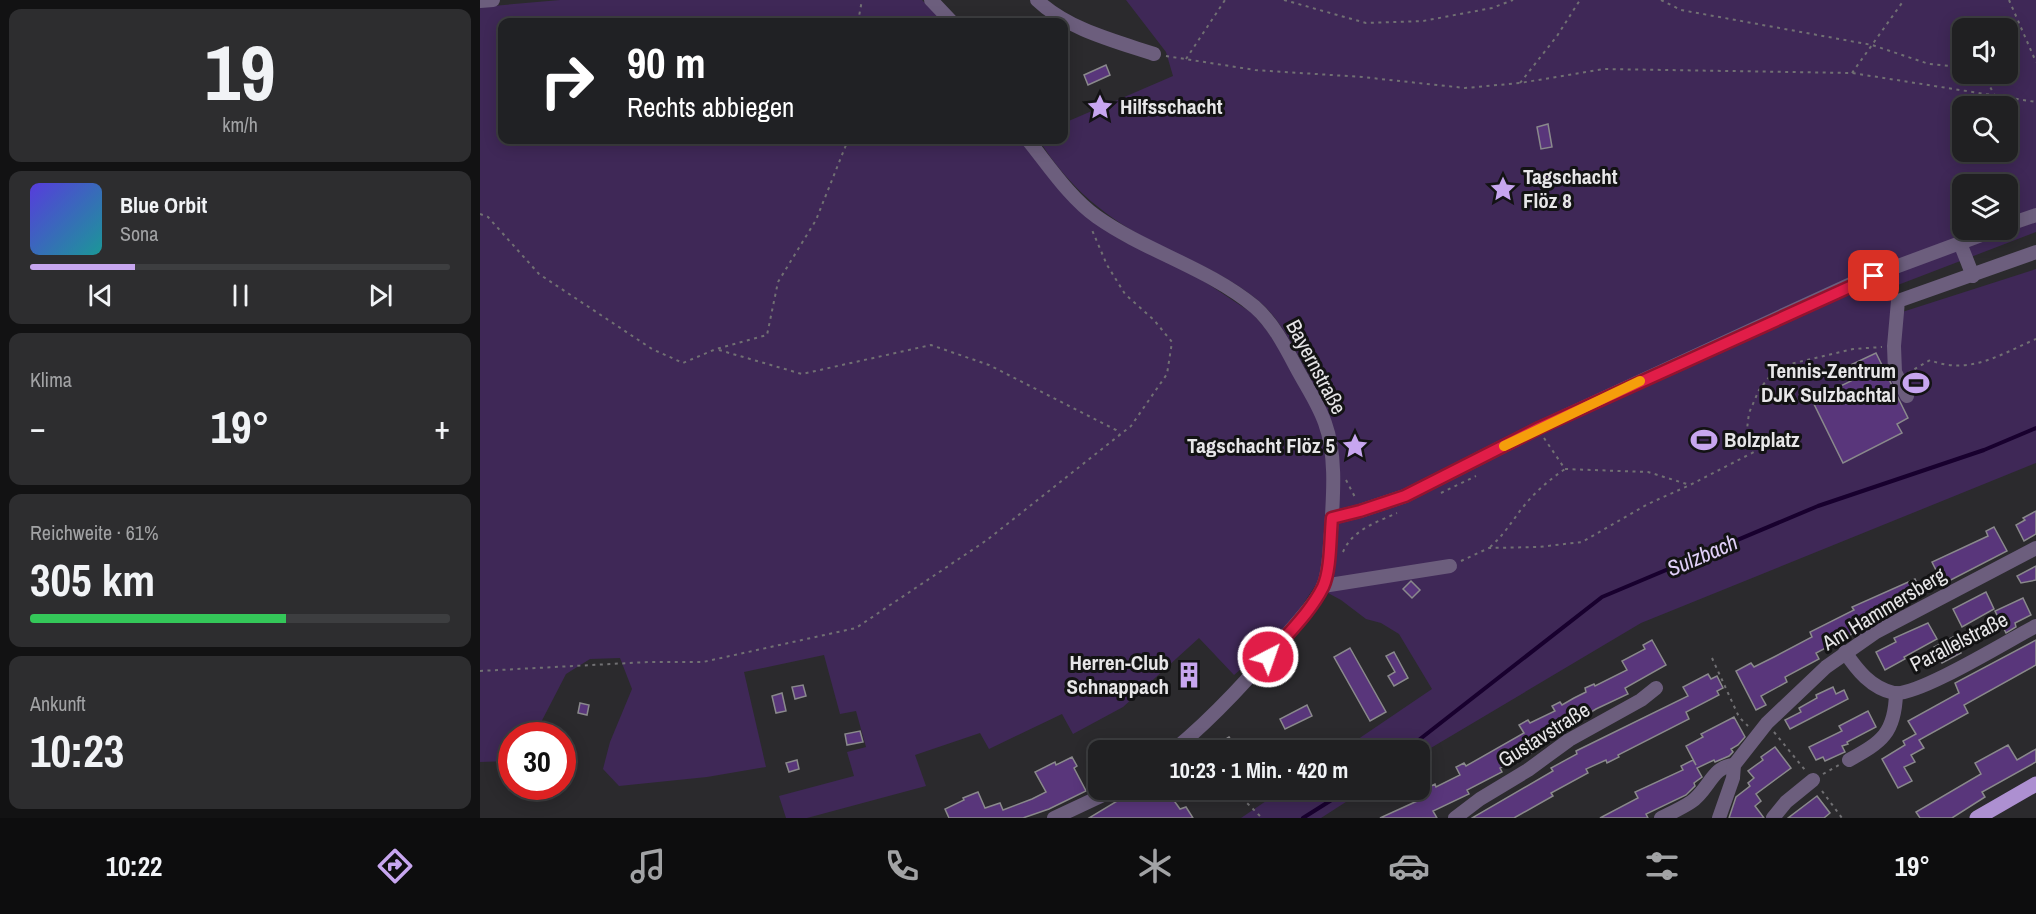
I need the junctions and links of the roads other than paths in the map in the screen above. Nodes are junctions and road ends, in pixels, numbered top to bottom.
1 (493, 0) edge
2 (931, 0) edge
3 (1037, 0) edge
4 (480, 1) edge
5 (948, 18) edge
6 (1063, 18) edge
7 (1068, 20) edge
8 (1154, 54) road end
9 (1031, 144) edge
10 (2036, 215) edge
11 (2018, 221) edge
12 (1969, 240) edge
13 (1953, 246) junction
14 (2036, 252) edge
15 (1973, 276) junction
16 (1907, 396) dead end
17 (1332, 518) junction
18 (2036, 548) edge
19 (1450, 566) road end
20 (1323, 586) junction
21 (2036, 626) edge
22 (1845, 652) junction
23 (1656, 688) dead end
24 (1896, 693) junction
25 (1186, 740) edge
26 (1849, 760) road end
27 (1734, 765) junction
28 (1813, 780) road end
29 (2036, 784) edge
30 (1092, 800) edge
31 (1054, 818) edge
32 (1455, 818) edge
33 (1661, 818) edge
34 (1719, 818) edge
35 (1773, 818) edge
36 (1977, 818) edge

1 - 4 street
2 - 5 street
3 - 6 street
7 - 8 street
9 - 17 street, Bayernstraße
10 - 11 street
12 - 13 street
13 - 15 street
13 - 17 street
14 - 15 street
15 - 16 street
17 - 20 street, Bayernstraße
18 - 22 street, Am Hammersberg
19 - 20 street
20 - 25 street, Bayernstraße
21 - 24 street, Parallelstraße
22 - 24 street, Parallelstraße
22 - 27 street, Am Hammersberg
23 - 32 street, Gustavstraße
24 - 26 street
27 - 33 street
27 - 34 street, Am Hammersberg
28 - 35 street
29 - 36 main road
30 - 31 street

